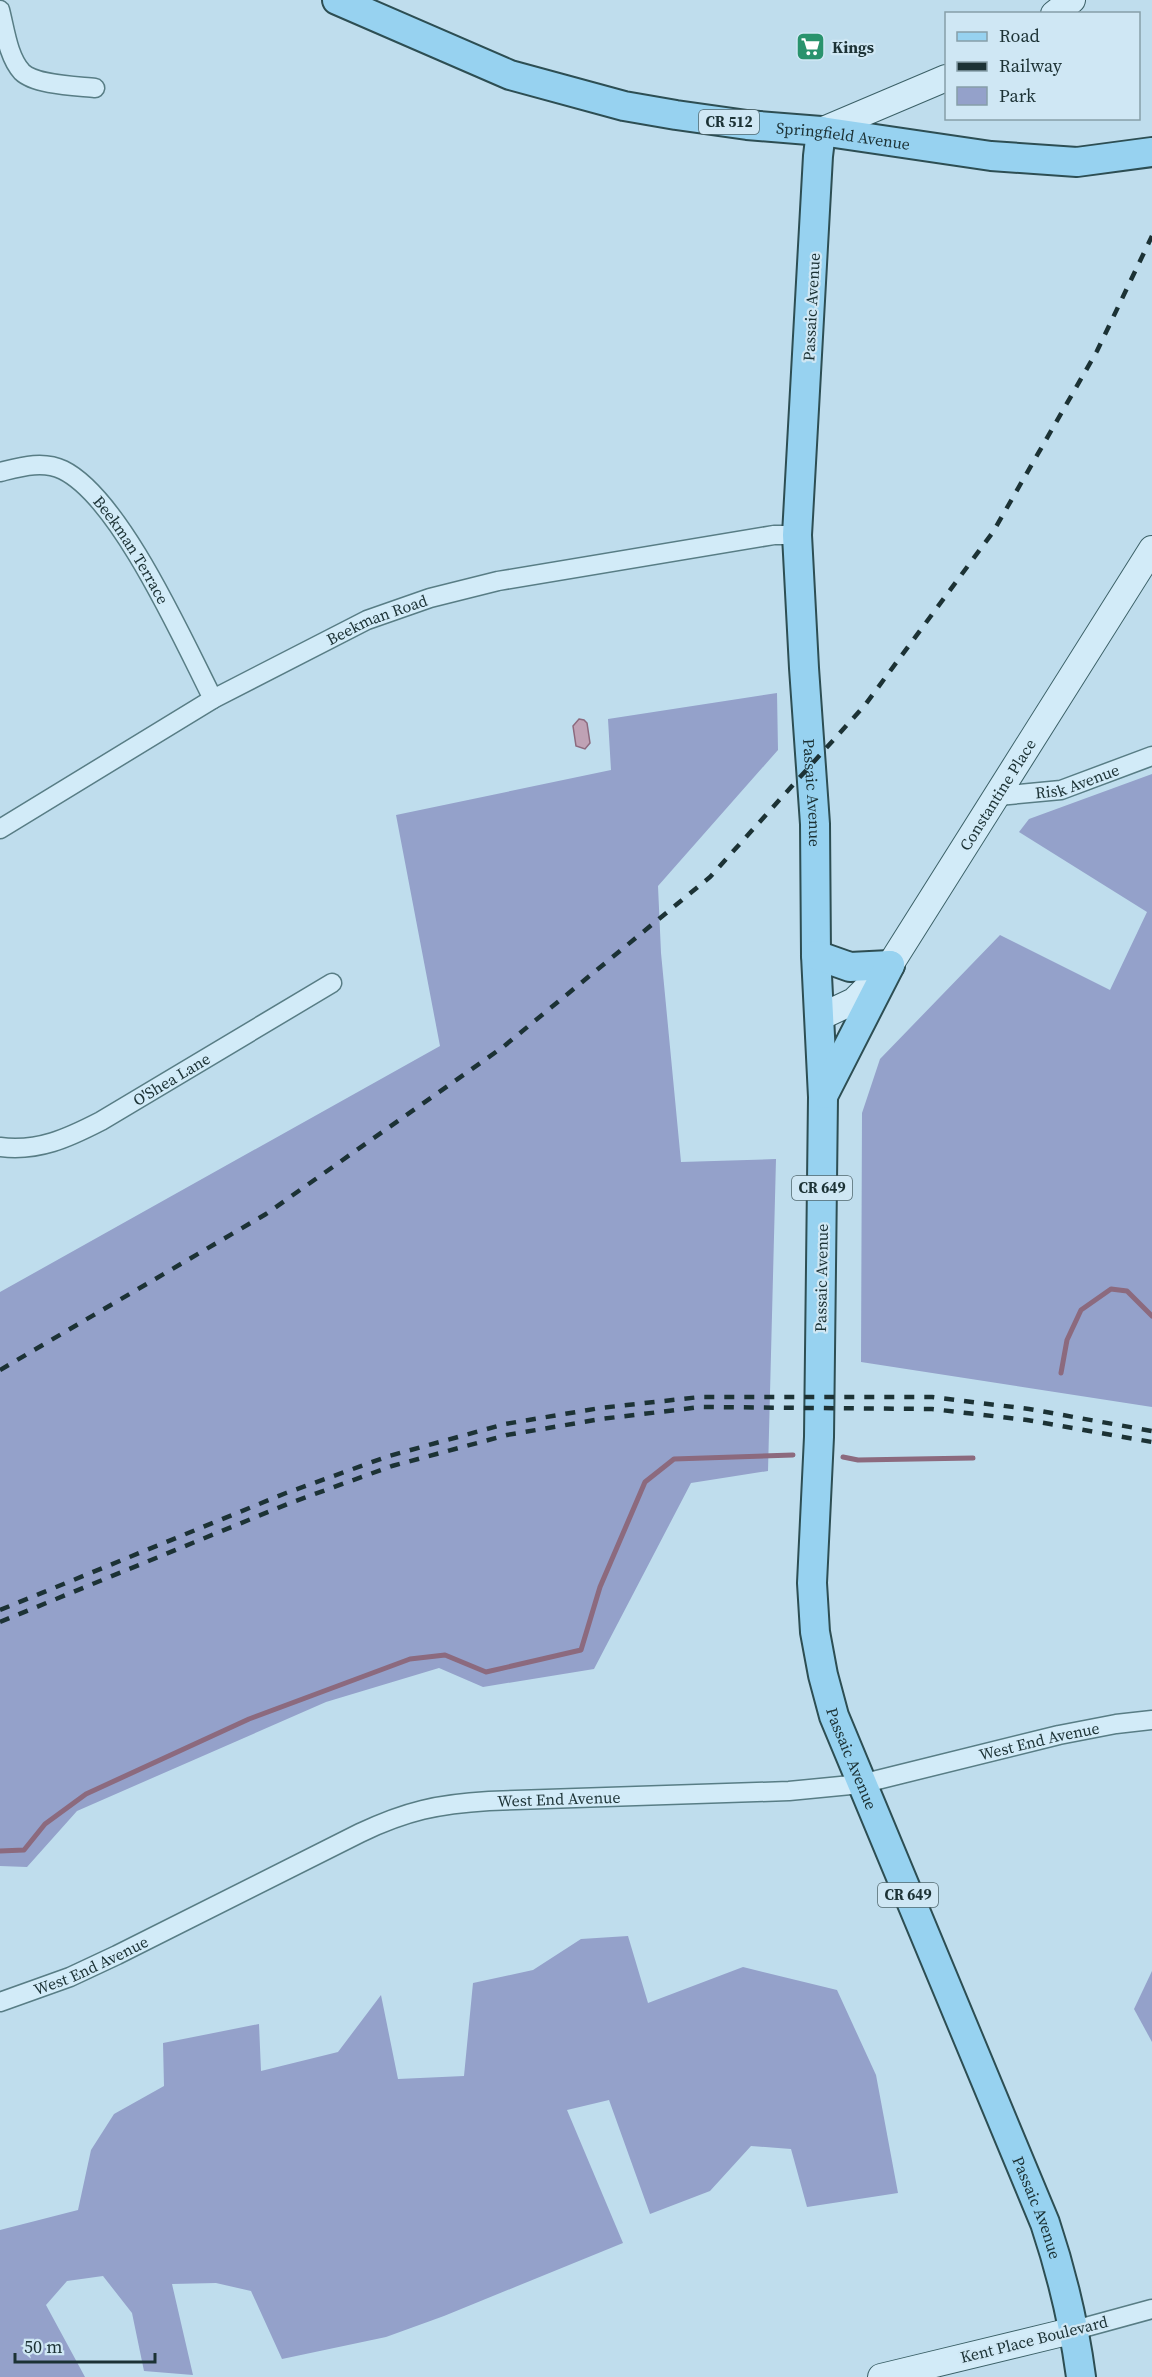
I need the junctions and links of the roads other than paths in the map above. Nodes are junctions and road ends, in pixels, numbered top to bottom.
1 (337, 0) edge
2 (1072, 0) edge
3 (0, 10) edge
4 (1057, 12) edge
5 (945, 78) edge
6 (95, 88) dead end
7 (821, 131) junction
8 (1145, 154) edge
9 (0, 472) edge
10 (798, 536) junction
11 (1152, 549) edge
12 (213, 699) junction
13 (1152, 756) edge
14 (998, 796) junction
15 (0, 829) edge
16 (816, 955) junction
17 (891, 965) junction
18 (333, 982) dead end
19 (820, 1017) junction
20 (823, 1097) junction
21 (0, 1147) edge
22 (1152, 1720) edge
23 (861, 1784) junction
24 (0, 2002) edge
25 (1152, 2309) edge
26 (1075, 2330) junction
27 (881, 2377) edge
28 (1081, 2377) edge

1 - 7 main road, Springfield Avenue / CR 512
2 - 4 street
3 - 6 street
5 - 7 street
7 - 8 main road, Springfield Avenue / CR 512
7 - 10 main road, Passaic Avenue
9 - 12 street, Beekman Terrace
10 - 12 street, Beekman Road
10 - 16 main road, Passaic Avenue
11 - 14 street, Constantine Place
12 - 15 street, Beekman Road
13 - 14 street, Risk Avenue
14 - 17 street, Constantine Place
16 - 17 main road
16 - 19 main road, Passaic Avenue
17 - 19 street, Constantine Place
17 - 20 main road
18 - 21 street, O'Shea Lane
19 - 20 main road, Passaic Avenue / CR 649
20 - 23 main road, Passaic Avenue / CR 649
22 - 23 street, West End Avenue
23 - 24 street, West End Avenue
23 - 26 main road, Passaic Avenue / CR 649
25 - 26 street, Kent Place Boulevard
26 - 27 street, Kent Place Boulevard
26 - 28 main road, Passaic Avenue / CR 649

